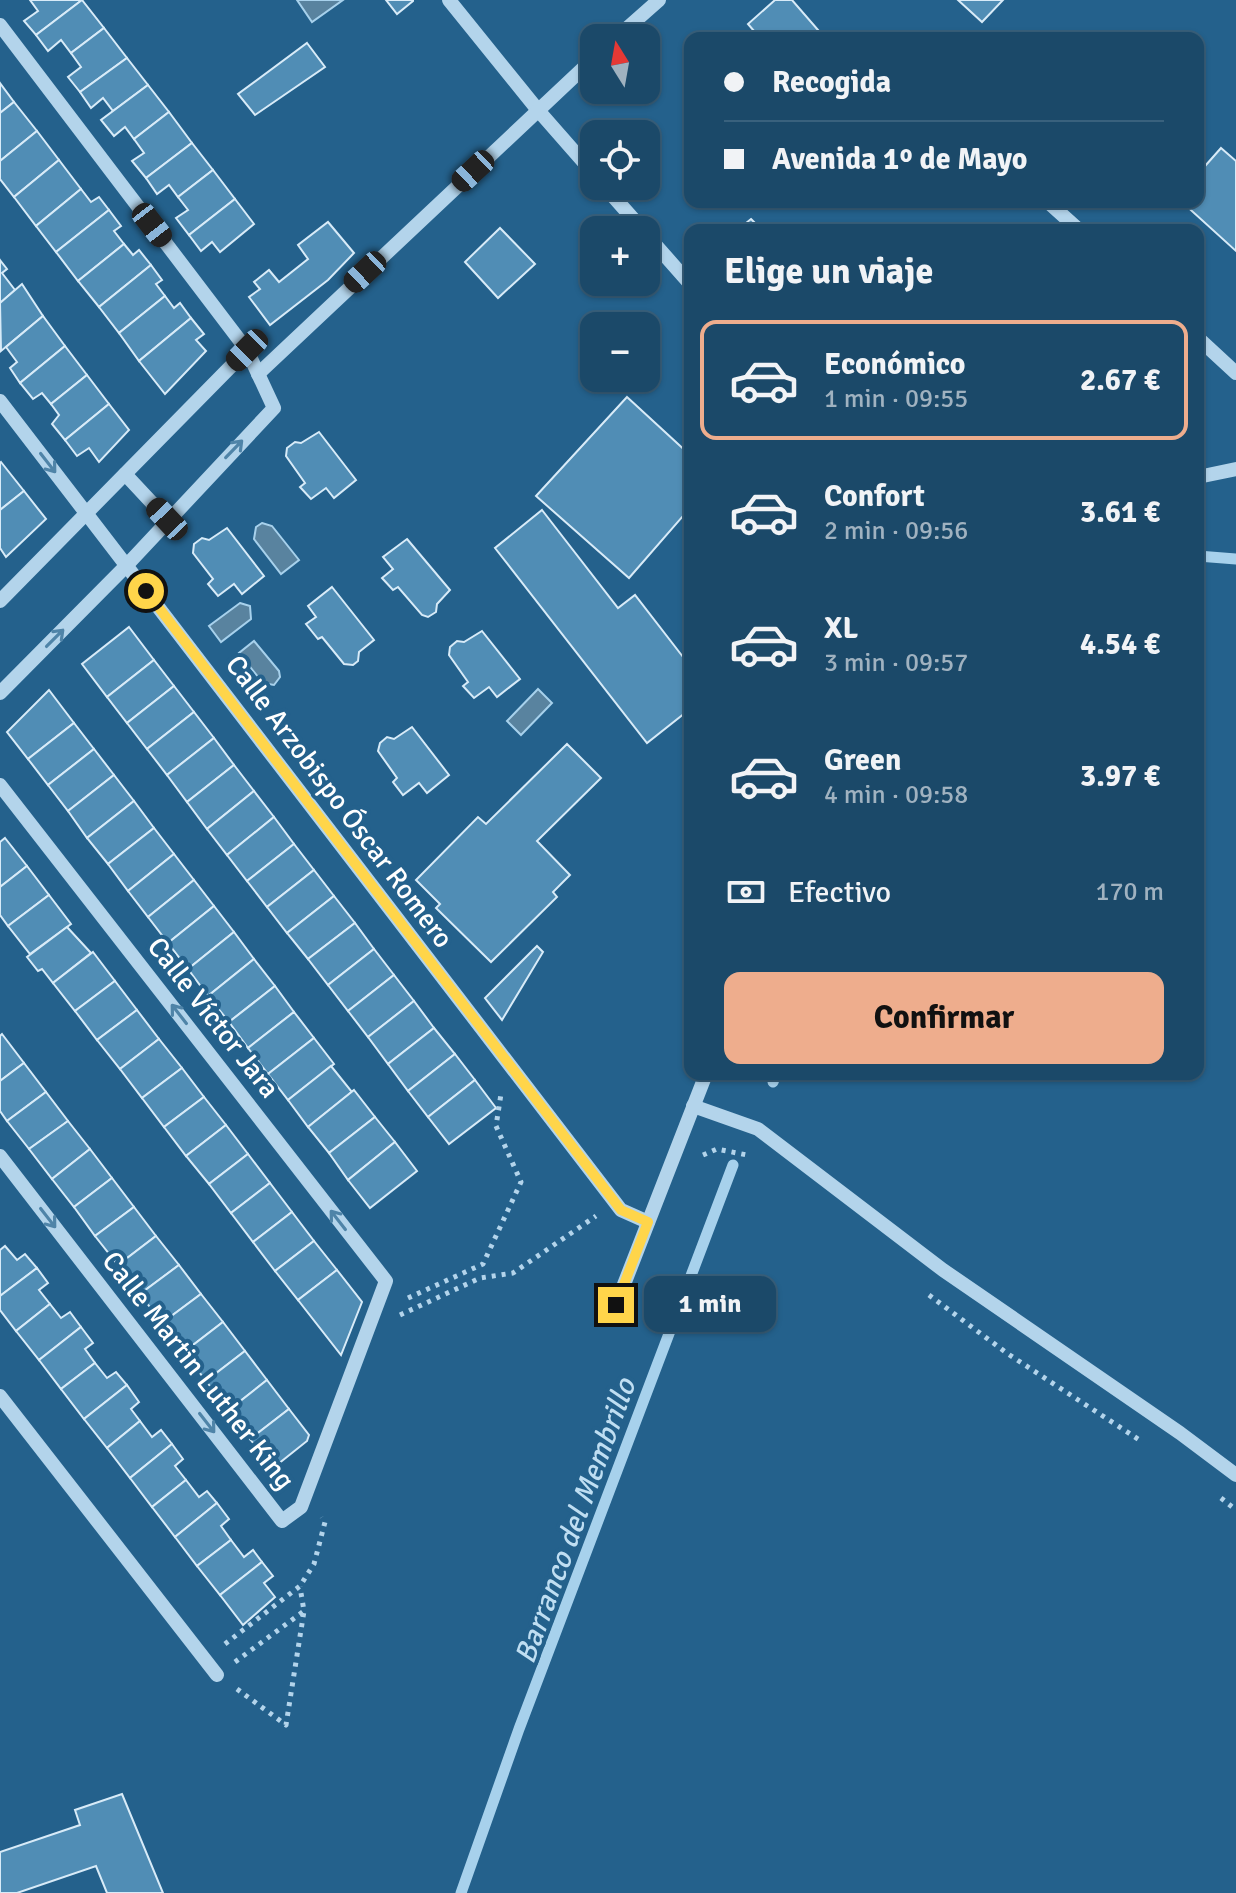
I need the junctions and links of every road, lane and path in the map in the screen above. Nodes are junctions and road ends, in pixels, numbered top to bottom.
1 (449, 0) edge
2 (659, 0) edge
3 (632, 24) edge
4 (0, 25) edge
5 (580, 71) edge
6 (537, 109) junction
7 (580, 158) edge
8 (616, 200) edge
9 (1055, 208) edge
10 (630, 216) edge
11 (1072, 224) edge
12 (660, 250) edge
13 (684, 277) edge
14 (1204, 344) edge
15 (247, 350) junction
16 (1236, 373) edge
17 (258, 374) junction
18 (0, 401) edge
19 (1236, 469) edge
20 (125, 474) junction
21 (1204, 476) edge
22 (87, 514) junction
23 (167, 519) junction
24 (126, 566) junction
25 (0, 601) edge
26 (0, 693) edge
27 (0, 785) edge
28 (511, 1067) junction
29 (704, 1080) edge
30 (693, 1106) junction
31 (0, 1156) edge
32 (754, 1156) dead end
33 (697, 1157) dead end
34 (601, 1213) dead end
35 (648, 1222) junction
36 (386, 1281) joint
37 (927, 1294) dead end
38 (380, 1299) junction
39 (616, 1305) dead end
40 (388, 1320) dead end
41 (0, 1396) edge
42 (1146, 1445) dead end
43 (1236, 1475) edge
44 (1214, 1493) dead end
45 (315, 1506) dead end
46 (1236, 1510) edge
47 (300, 1586) junction
48 (304, 1611) junction
49 (216, 1652) dead end
50 (217, 1675) junction

1 - 6 street
2 - 3 street
4 - 15 street
5 - 6 street
6 - 7 street
6 - 17 street
8 - 10 street
9 - 11 street
12 - 13 street
14 - 16 street
15 - 17 street
15 - 20 street
23 -> 17 street
18 -> 22 street, Calle Arzobispo Óscar Romero
19 - 21 street
20 - 22 street
20 - 23 street
22 - 24 street, Calle Arzobispo Óscar Romero
22 - 25 street
23 - 24 street
26 -> 24 street
24 - 28 street, Calle Arzobispo Óscar Romero
36 -> 27 street, Calle Víctor Jara
28 - 35 street, Calle Arzobispo Óscar Romero
28 - 38 path
29 - 30 street
30 - 35 street
30 - 43 street
31 -> 38 street, Calle Martin Luther King
32 - 33 path
34 - 40 path
35 - 39 street
36 - 38 street, Calle Martin Luther King
37 - 42 path
41 - 50 street
44 - 46 path
45 - 47 path
47 - 48 path
47 - 49 path
48 - 50 path
48 - 50 path

